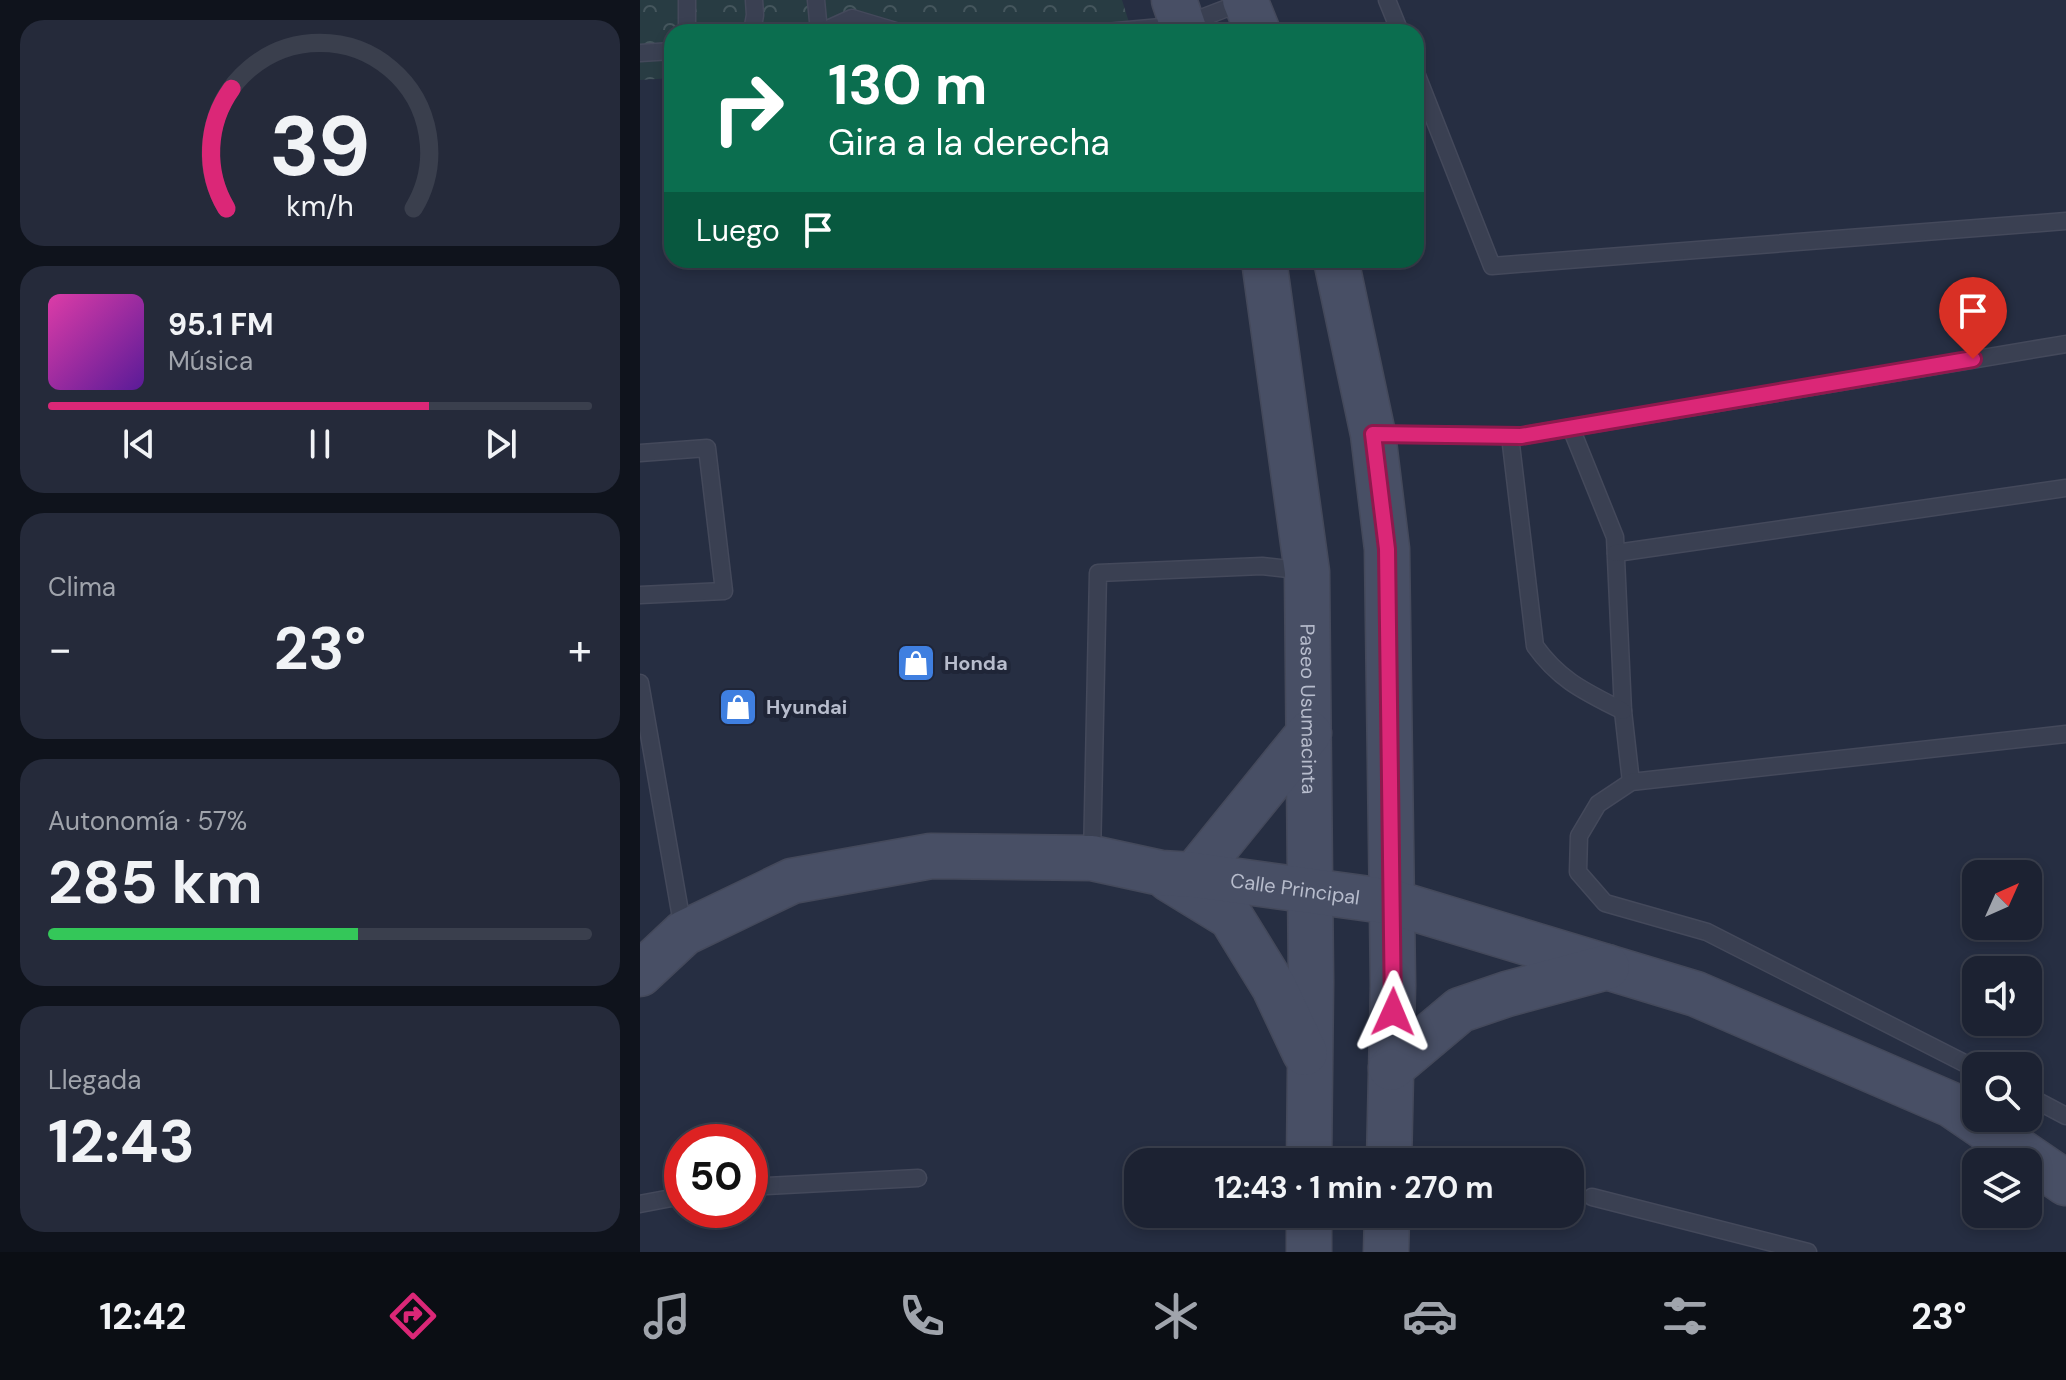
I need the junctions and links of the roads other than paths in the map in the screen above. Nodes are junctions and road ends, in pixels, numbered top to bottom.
1 (687, 0) edge
2 (754, 0) edge
3 (816, 0) edge
4 (1387, 0) edge
5 (1249, 11) edge
6 (1181, 19) edge
7 (687, 24) edge
8 (753, 24) edge
9 (819, 24) edge
10 (838, 24) edge
11 (872, 24) edge
12 (1152, 24) edge
13 (1397, 24) edge
14 (664, 52) edge
15 (640, 53) edge
16 (1424, 93) edge
17 (2066, 221) edge
18 (1265, 268) edge
19 (1338, 268) edge
20 (2066, 344) edge
21 (1571, 428) junction
22 (1373, 434) junction
23 (1510, 436) junction
24 (640, 453) edge
25 (2066, 488) edge
26 (1616, 553) junction
27 (1307, 572) junction
28 (640, 595) edge
29 (640, 683) edge
30 (1623, 711) junction
31 (1309, 733) junction
32 (2066, 734) edge
33 (1631, 782) junction
34 (1092, 858) junction
35 (1177, 874) junction
36 (1311, 892) junction
37 (1392, 902) junction
38 (684, 933) junction
39 (1607, 967) junction
40 (640, 974) edge
41 (1962, 1062) edge
42 (1310, 1065) junction
43 (1391, 1068) junction
44 (2042, 1103) edge
45 (2066, 1116) edge
46 (1309, 1148) edge
47 (1389, 1148) edge
48 (918, 1178) dead end
49 (2066, 1183) edge
50 (768, 1186) edge
51 (1592, 1197) dead end
52 (664, 1199) edge
53 (640, 1204) edge
54 (1309, 1228) edge
55 (1387, 1228) edge
56 (1309, 1252) edge
57 (1386, 1252) edge
58 (1808, 1252) edge

1 - 7 lane
2 - 8 lane
3 - 9 lane
4 - 13 lane
5 - 6 lane
6 - 12 lane
10 - 11 lane
14 - 15 lane
16 - 17 lane
18 - 27 main road, Paseo Usumacinta
19 - 22 main road
20 - 21 lane
21 - 23 lane
21 - 26 lane
22 - 23 lane
22 - 37 main road
23 - 30 lane
24 - 28 lane
25 - 26 lane
26 - 30 lane
27 - 31 main road, Paseo Usumacinta
27 - 34 lane
29 - 38 lane
30 - 33 lane
31 - 35 main road
31 - 36 main road, Paseo Usumacinta
32 - 33 lane
33 - 41 lane
34 - 35 main road, Calle Principal
34 - 38 main road, Calle Principal
35 - 36 main road, Calle Principal
35 - 42 main road
36 - 37 main road, Calle Principal
36 - 42 main road, Paseo Usumacinta
37 - 39 main road, Calle Principal
37 - 43 main road
38 - 40 main road, Calle Principal
39 - 43 main road
39 - 49 main road, Calle Principal
42 - 46 main road, Paseo Usumacinta
43 - 47 main road
44 - 45 lane
48 - 50 lane
51 - 58 lane
52 - 53 lane
54 - 56 main road
55 - 57 main road

